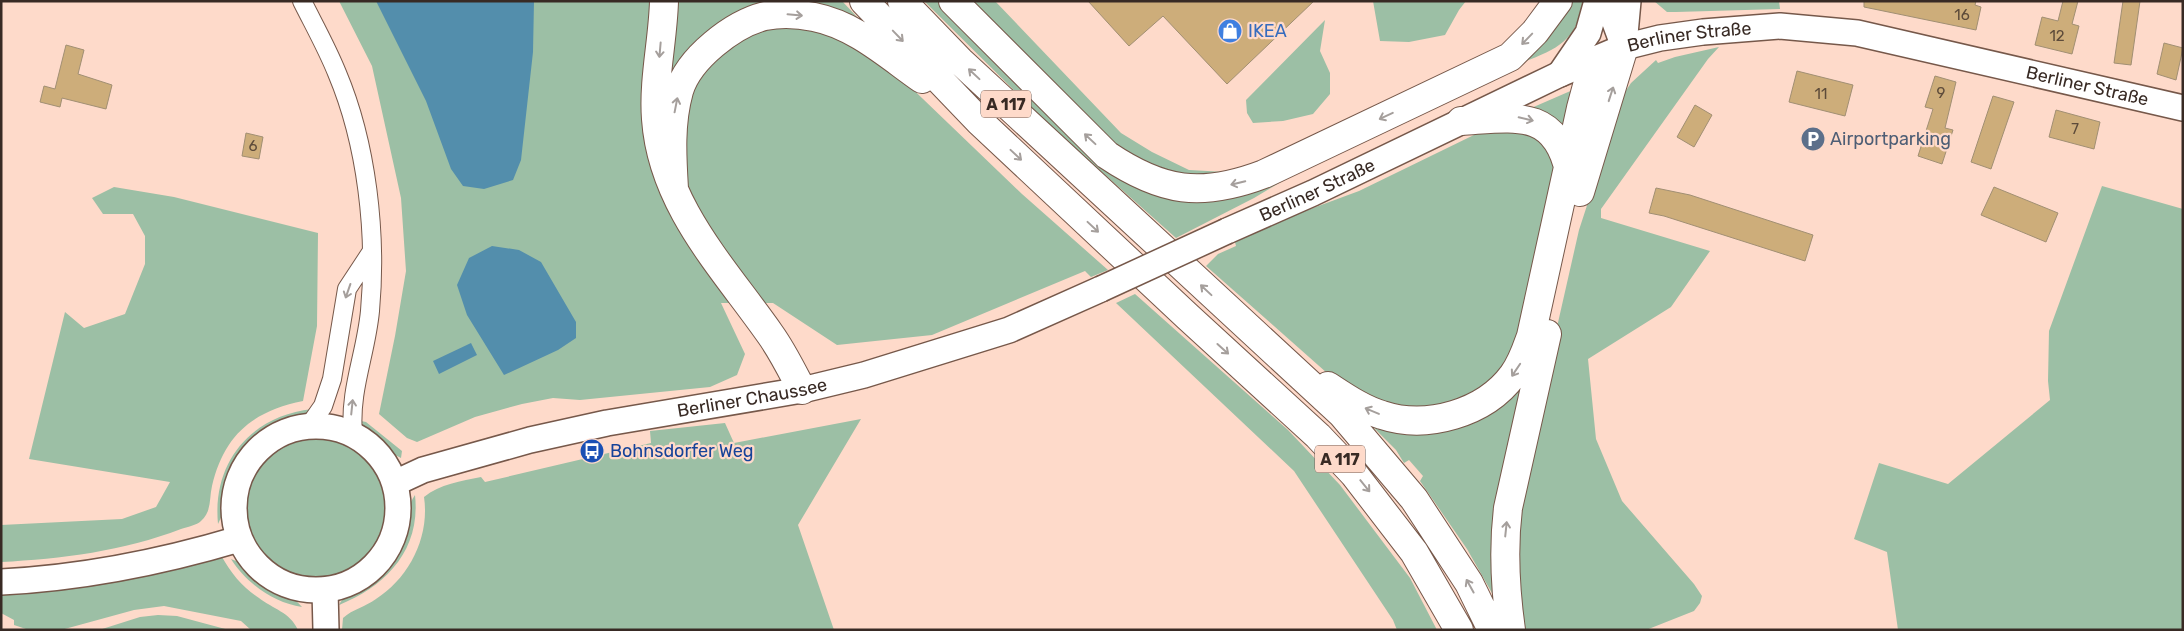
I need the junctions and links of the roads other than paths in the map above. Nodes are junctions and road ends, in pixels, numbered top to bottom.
1 (302, 1) edge
2 (664, 1) edge
3 (864, 1) edge
4 (902, 1) edge
5 (953, 1) edge
6 (1558, 1) edge
7 (1597, 1) edge
8 (1606, 1) edge
9 (1628, 1) edge
10 (1624, 47) junction
11 (1594, 60) junction
12 (1560, 74) junction
13 (2183, 108) edge
14 (1461, 121) junction
15 (980, 122) junction
16 (1568, 171) junction
17 (674, 189) junction
18 (373, 249) junction
19 (1101, 290) joint
20 (1254, 336) junction
21 (802, 390) junction
22 (309, 426) junction
23 (353, 434) junction
24 (395, 483) junction
25 (239, 539) junction
26 (1, 582) edge
27 (324, 590) junction
28 (326, 630) edge
29 (1459, 630) edge
30 (1492, 630) edge
31 (1511, 630) edge

1 - 18 street
2 -> 17 highway
3 -> 15 highway, A 117
20 -> 4 highway, A 117
6 -> 5 highway
7 - 12 street
8 - 10 street
9 - 10 street
10 - 11 street, Berliner Straße
10 - 13 street, Berliner Straße
31 -> 10 highway
11 - 12 street, Berliner Straße
11 - 16 highway
12 - 14 street, Berliner Straße
14 -> 16 highway
14 - 19 street, Berliner Straße, bridge
17 -> 15 highway
15 -> 29 highway, A 117
16 -> 20 highway
17 - 21 highway
18 -> 22 street
23 -> 18 street
19 - 21 street, Berliner Chaussee
30 -> 20 highway, A 117
21 - 24 street, Berliner Chaussee
22 - 23 street
22 - 25 street
23 - 24 street
24 - 27 street
25 - 26 street
25 - 27 street
27 - 28 street

